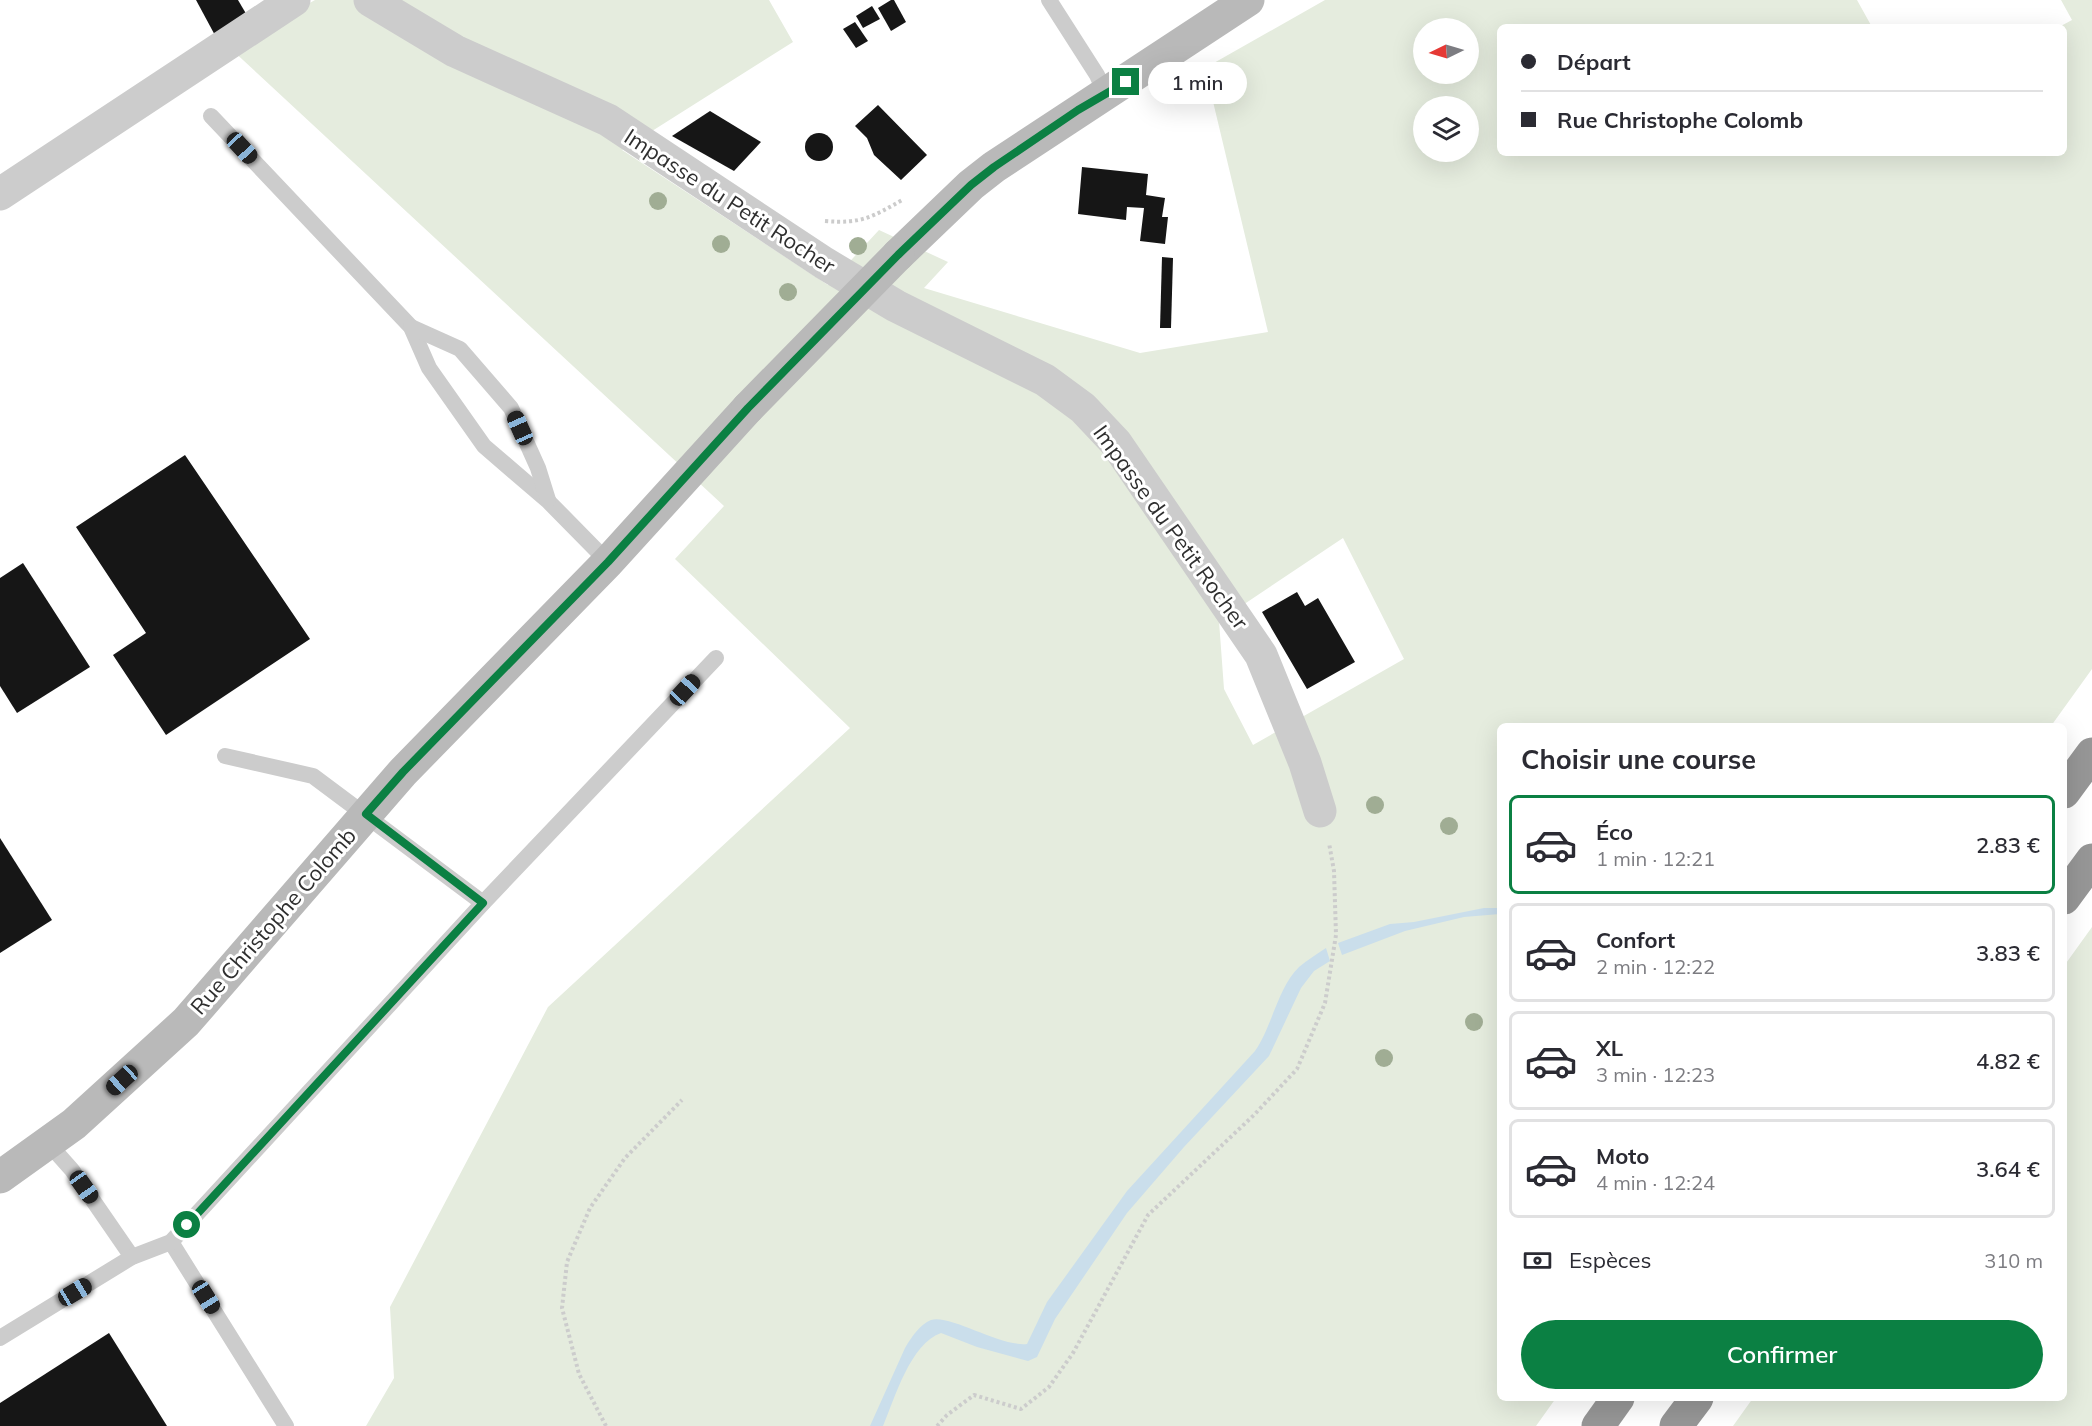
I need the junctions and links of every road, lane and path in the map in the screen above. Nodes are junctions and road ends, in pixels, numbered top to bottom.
1 (294, 0) edge
2 (370, 0) edge
3 (1049, 0) edge
4 (1239, 3) edge
5 (1106, 95) junction
6 (211, 116) dead end
7 (0, 194) edge
8 (907, 197) dead end
9 (822, 221) dead end
10 (411, 327) junction
11 (548, 501) junction
12 (608, 562) junction
13 (716, 658) dead end
14 (2092, 754) edge
15 (225, 756) dead end
16 (2067, 788) edge
17 (1320, 811) joint
18 (366, 814) junction
19 (2092, 860) edge
20 (2067, 894) edge
21 (483, 903) junction
22 (682, 1101) dead end
23 (48, 1143) junction
24 (0, 1177) edge
25 (171, 1242) junction
26 (132, 1257) junction
27 (0, 1338) edge
28 (1616, 1401) edge
29 (1695, 1401) edge
30 (286, 1426) edge
31 (606, 1426) edge
32 (937, 1426) edge
33 (1598, 1426) edge
34 (1676, 1426) edge

1 - 7 street
2 - 17 street, Impasse du Petit Rocher
3 - 5 lane
4 - 5 street, Rue Christophe Colomb
5 - 12 street, Rue Christophe Colomb, bridge
6 - 10 lane
8 - 9 path
10 - 11 lane
10 - 11 lane
11 - 12 lane
12 - 18 street, Rue Christophe Colomb
13 - 21 lane
14 - 16 highway
15 - 18 lane
17 - 32 path
18 - 21 lane
18 - 23 street, Rue Christophe Colomb
19 - 20 highway
21 - 25 lane
22 - 31 path
23 - 24 street, Rue Christophe Colomb
23 - 26 lane
25 - 26 lane
25 - 30 lane
26 - 27 lane
28 - 33 highway
29 - 34 highway

